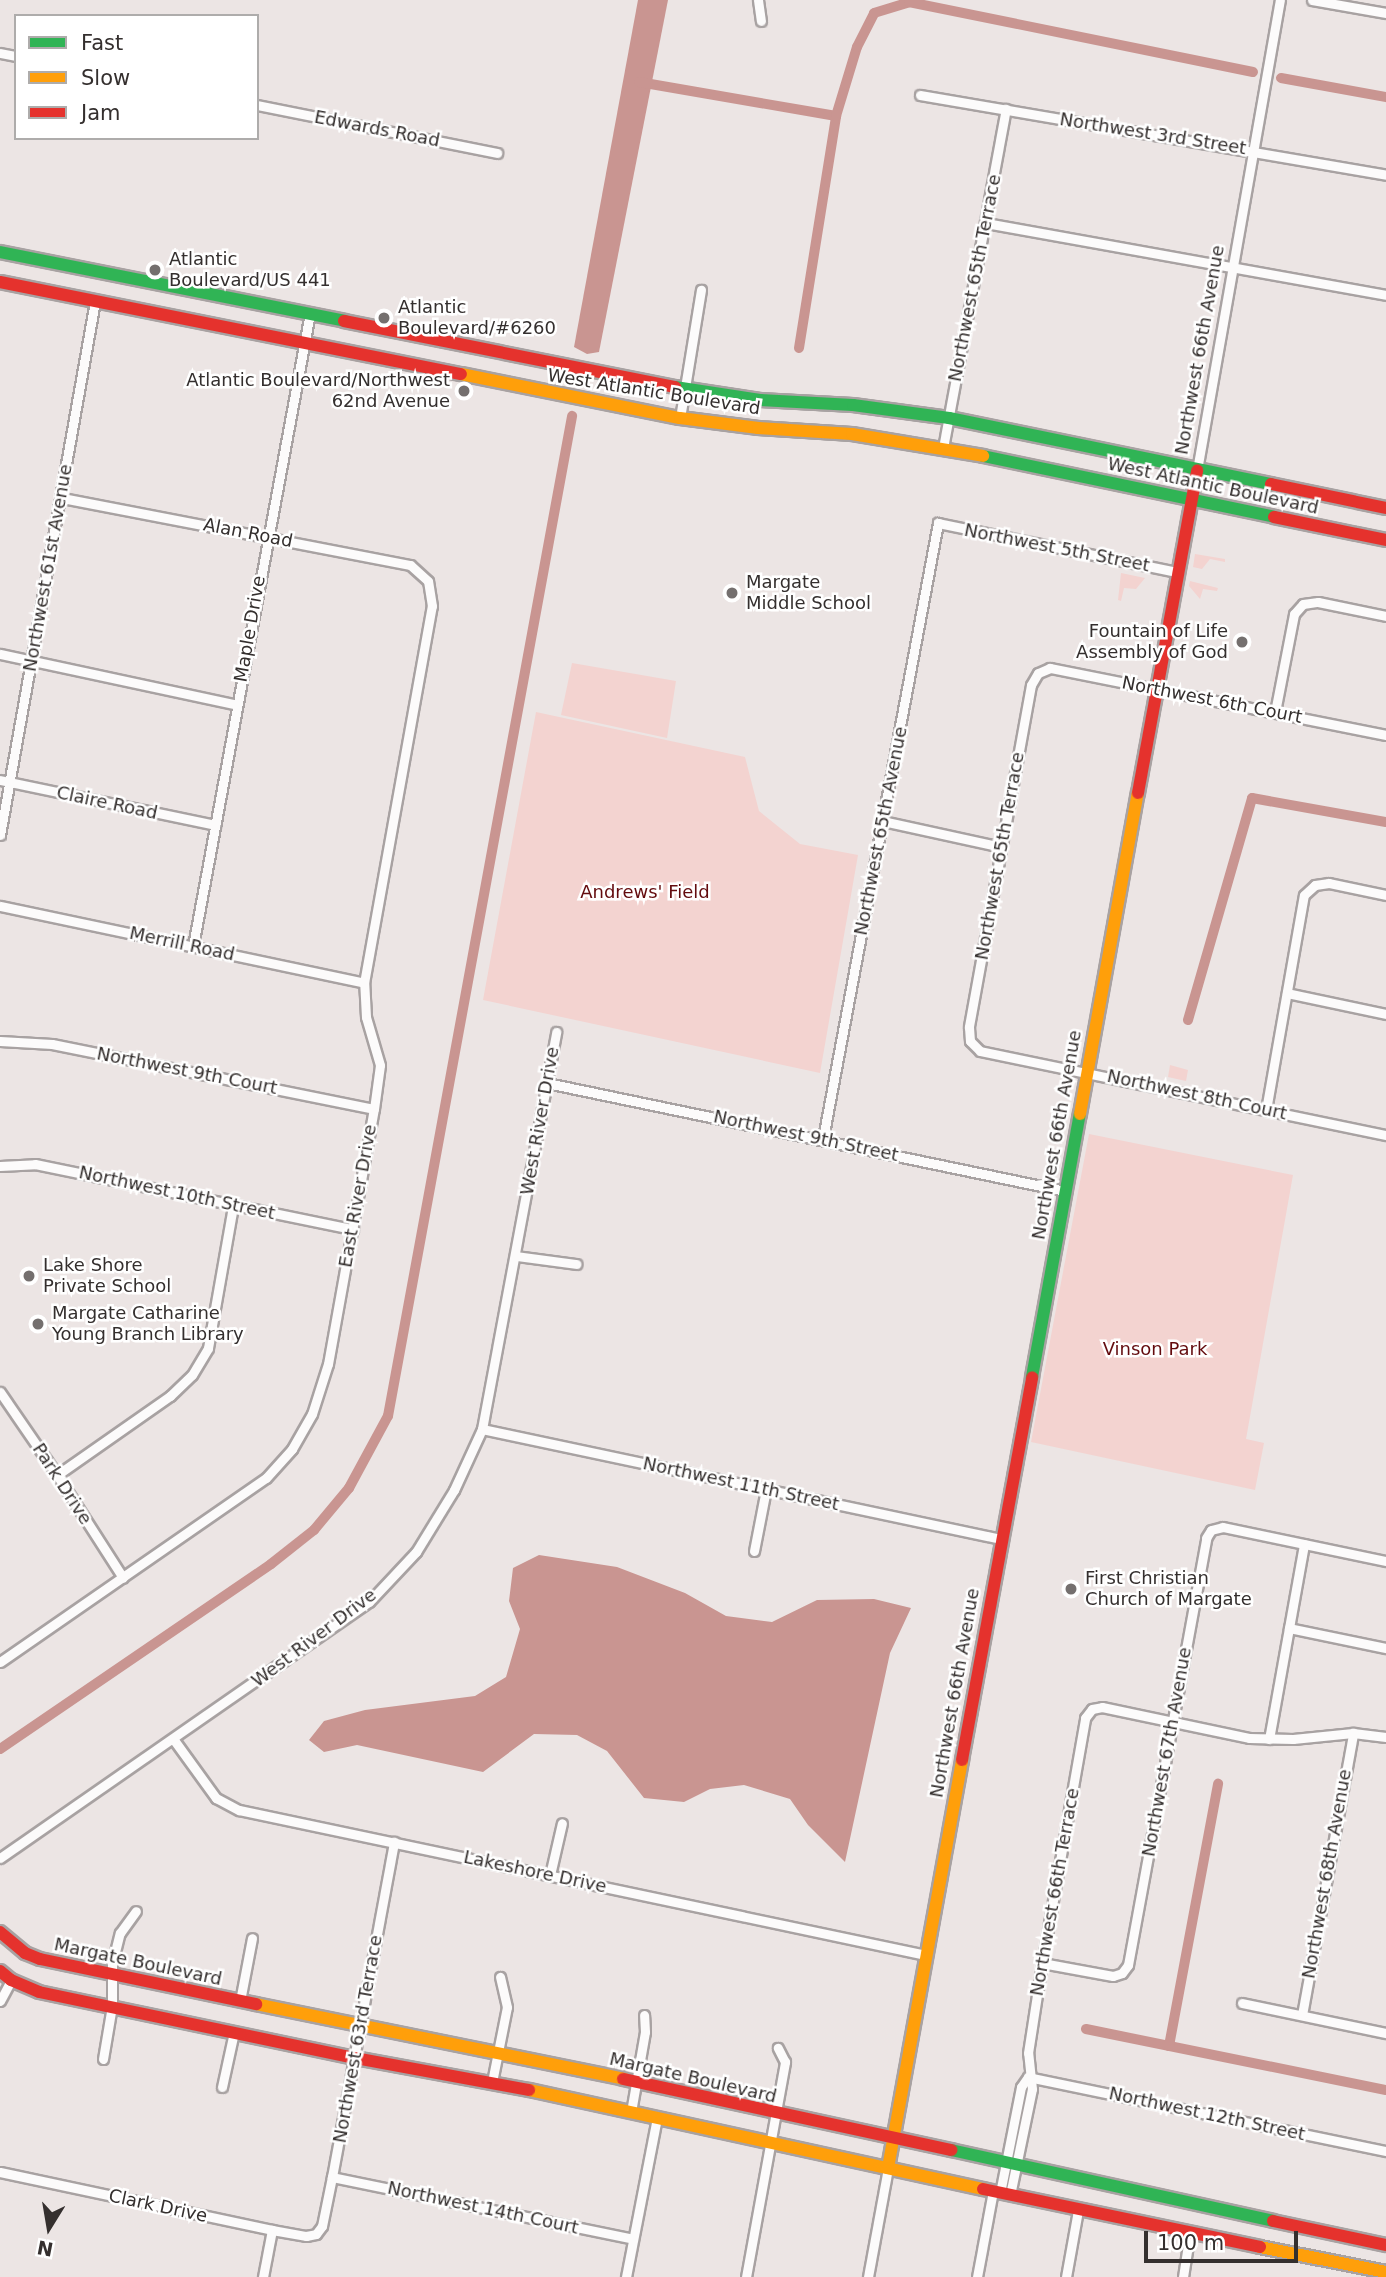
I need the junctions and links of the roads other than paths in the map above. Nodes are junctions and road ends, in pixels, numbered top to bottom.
1 (758, 0) edge
2 (1280, 0) edge
3 (1312, 0) edge
4 (1386, 13) edge
5 (761, 21) dead end
6 (920, 95) dead end
7 (259, 104) edge
8 (1006, 109) junction
9 (1253, 150) junction
10 (497, 153) dead end
11 (1386, 175) edge
12 (986, 223) junction
13 (0, 252) edge
14 (1232, 267) junction
15 (0, 282) edge
16 (701, 290) dead end
17 (1386, 295) edge
18 (94, 301) junction
19 (310, 313) junction
20 (304, 344) junction
21 (685, 389) junction
22 (680, 418) junction
23 (949, 418) junction
24 (943, 448) junction
25 (1197, 470) junction
26 (61, 498) junction
27 (1190, 499) junction
28 (1386, 508) edge
29 (938, 523) joint
30 (267, 536) junction
31 (1386, 540) edge
32 (1177, 572) junction
33 (428, 581) joint
34 (1386, 616) edge
35 (0, 654) edge
36 (31, 660) junction
37 (1038, 673) joint
38 (1156, 688) junction
39 (237, 705) junction
40 (1275, 712) junction
41 (1386, 735) edge
42 (5, 781) edge
43 (883, 821) junction
44 (215, 825) junction
45 (0, 835) edge
46 (1001, 846) junction
47 (1386, 895) edge
48 (0, 906) edge
49 (193, 946) junction
50 (364, 983) junction
51 (1287, 993) junction
52 (1386, 1014) edge
53 (556, 1032) dead end
54 (0, 1041) edge
55 (970, 1041) joint
56 (1086, 1072) junction
57 (547, 1083) junction
58 (374, 1109) junction
59 (1266, 1110) junction
60 (1386, 1135) edge
61 (823, 1138) junction
62 (0, 1166) edge
63 (1065, 1191) junction
64 (233, 1206) junction
65 (353, 1229) junction
66 (516, 1256) junction
67 (576, 1264) dead end
68 (0, 1392) edge
69 (482, 1429) junction
70 (57, 1475) junction
71 (766, 1489) junction
72 (1001, 1539) junction
73 (1304, 1544) junction
74 (754, 1551) dead end
75 (1386, 1561) edge
76 (123, 1578) junction
77 (1289, 1628) junction
78 (1386, 1648) edge
79 (0, 1662) edge
80 (1173, 1724) junction
81 (1353, 1733) junction
82 (1386, 1737) edge
83 (1269, 1739) junction
84 (174, 1740) junction
85 (562, 1823) dead end
86 (394, 1842) junction
87 (0, 1858) edge
88 (550, 1875) junction
89 (136, 1912) dead end
90 (0, 1932) edge
91 (252, 1938) dead end
92 (926, 1955) junction
93 (1042, 1963) junction
94 (0, 1971) edge
95 (112, 1974) junction
96 (500, 1978) dead end
97 (11, 1980) junction
98 (0, 2001) edge
99 (240, 2001) junction
100 (1242, 2003) dead end
101 (112, 2007) junction
102 (644, 2015) dead end
103 (1302, 2015) junction
104 (361, 2025) junction
105 (234, 2032) junction
106 (1386, 2034) edge
107 (778, 2048) dead end
108 (497, 2053) junction
109 (355, 2058) junction
110 (103, 2059) dead end
111 (1028, 2077) junction
112 (492, 2082) junction
113 (636, 2082) junction
114 (222, 2087) dead end
115 (631, 2112) junction
116 (775, 2115) junction
117 (657, 2117) junction
118 (893, 2140) junction
119 (769, 2142) junction
120 (1386, 2151) edge
121 (1011, 2163) junction
122 (888, 2168) junction
123 (0, 2172) edge
124 (332, 2177) junction
125 (1001, 2193) junction
126 (1078, 2210) junction
127 (272, 2230) junction
128 (1190, 2232) junction
129 (316, 2234) joint
130 (633, 2239) junction
131 (1386, 2245) edge
132 (1386, 2272) edge
133 (263, 2277) edge
134 (626, 2277) edge
135 (746, 2277) edge
136 (868, 2277) edge
137 (977, 2277) edge
138 (1066, 2277) edge
139 (1183, 2277) edge

1 - 5 street
2 - 9 street, Northwest 66th Avenue
3 - 4 street
6 - 8 street, Northwest 3rd Street
7 - 10 street, Edwards Road
8 - 9 street, Northwest 3rd Street
8 - 12 street, Northwest 65th Terrace
9 - 11 street, Northwest 3rd Street
9 - 14 street, Northwest 66th Avenue
12 - 14 street
12 - 23 street, Northwest 65th Terrace
13 - 19 street, West Atlantic Boulevard
14 - 17 street
14 - 25 street, Northwest 66th Avenue
15 - 18 street, West Atlantic Boulevard
16 - 21 street
18 - 20 street, West Atlantic Boulevard
18 - 26 street, Northwest 61st Avenue
19 - 20 street, Maple Drive
19 - 21 street, West Atlantic Boulevard
20 - 22 street, West Atlantic Boulevard
20 - 30 street, Maple Drive
21 - 22 street
21 - 23 street, West Atlantic Boulevard
22 - 24 street, West Atlantic Boulevard
23 - 24 street, Northwest 65th Terrace
23 - 25 street, West Atlantic Boulevard
24 - 27 street, West Atlantic Boulevard
25 - 27 street, Northwest 66th Avenue
25 - 28 street, West Atlantic Boulevard
26 - 30 street, Alan Road
26 - 36 street, Northwest 61st Avenue
27 - 31 street, West Atlantic Boulevard
27 - 32 street, Northwest 66th Avenue
29 - 32 street, Northwest 5th Street
29 - 43 street, Northwest 65th Avenue
30 - 33 street, Alan Road
30 - 39 street, Maple Drive
32 - 38 street, Northwest 66th Avenue
33 - 50 street, East River Drive
34 - 40 street
35 - 36 street
36 - 39 street
36 - 42 street, Northwest 61st Avenue
37 - 38 street, Northwest 6th Court
37 - 46 street, Northwest 65th Terrace
38 - 40 street, Northwest 6th Court
38 - 56 street, Northwest 66th Avenue
39 - 44 street, Maple Drive
40 - 41 street, Northwest 6th Court
42 - 44 street, Claire Road
42 - 45 street, Northwest 61st Avenue
43 - 46 street
43 - 61 street, Northwest 65th Avenue
44 - 49 street, Maple Drive
46 - 55 street, Northwest 65th Terrace
47 - 51 street
48 - 49 street, Merrill Road
49 - 50 street, Merrill Road
50 - 58 street, East River Drive
51 - 52 street
51 - 59 street
53 - 57 street, West River Drive
54 - 58 street, Northwest 9th Court
55 - 56 street, Northwest 8th Court
56 - 59 street, Northwest 8th Court
56 - 63 street, Northwest 66th Avenue
57 - 61 street, Northwest 9th Street
57 - 66 street, West River Drive
58 - 65 street, East River Drive
59 - 60 street, Northwest 8th Court
61 - 63 street, Northwest 9th Street
62 - 64 street, Northwest 10th Street
63 - 72 street, Northwest 66th Avenue
64 - 65 street, Northwest 10th Street
64 - 70 street
65 - 76 street, East River Drive
66 - 67 street
66 - 69 street, West River Drive
68 - 70 street, Park Drive
69 - 71 street, Northwest 11th Street
69 - 84 street, West River Drive
70 - 76 street, Park Drive
71 - 72 street, Northwest 11th Street
71 - 74 street
72 - 92 street, Northwest 66th Avenue
73 - 75 street
73 - 77 street
73 - 80 street, Northwest 67th Avenue
76 - 79 street, East River Drive
77 - 78 street
77 - 83 street
80 - 83 street
80 - 93 street, Northwest 67th Avenue
80 - 93 street, Northwest 66th Terrace
81 - 82 street
81 - 83 street
81 - 103 street, Northwest 68th Avenue
84 - 86 street, Lakeshore Drive
84 - 87 street, West River Drive
85 - 88 street
86 - 88 street, Lakeshore Drive
86 - 104 street, Northwest 63rd Terrace
88 - 92 street, Lakeshore Drive
89 - 95 street
90 - 95 street, Margate Boulevard
91 - 99 street
92 - 118 street, Northwest 66th Avenue
93 - 111 street, Northwest 66th Terrace
94 - 97 street
95 - 99 street, Margate Boulevard
95 - 101 street
96 - 108 street
97 - 98 street
97 - 101 street
99 - 104 street, Margate Boulevard
100 - 103 street
101 - 105 street
101 - 110 street
102 - 113 street
103 - 106 street
104 - 108 street, Margate Boulevard
104 - 109 street, Northwest 63rd Terrace
105 - 109 street
105 - 114 street
107 - 116 street
108 - 112 street
108 - 113 street, Margate Boulevard
109 - 112 street
109 - 124 street, Northwest 63rd Terrace
111 - 120 street, Northwest 12th Street
111 - 121 street, Northwest 66th Terrace
112 - 115 street
113 - 115 street
113 - 116 street, Margate Boulevard
115 - 117 street
116 - 118 street, Margate Boulevard
116 - 119 street
117 - 119 street
117 - 130 street
118 - 121 street, Margate Boulevard
118 - 122 street, Northwest 66th Avenue
119 - 122 street
119 - 135 street
121 - 125 street, Northwest 66th Terrace
121 - 131 street, Margate Boulevard
122 - 125 street
122 - 136 street, Northwest 66th Avenue
123 - 127 street, Clark Drive
124 - 129 street, Northwest 63rd Terrace
124 - 130 street, Northwest 14th Court
125 - 126 street
125 - 137 street, Northwest 66th Terrace
126 - 128 street
126 - 138 street
127 - 129 street, Clark Drive
127 - 133 street
128 - 132 street
128 - 139 street
130 - 134 street

